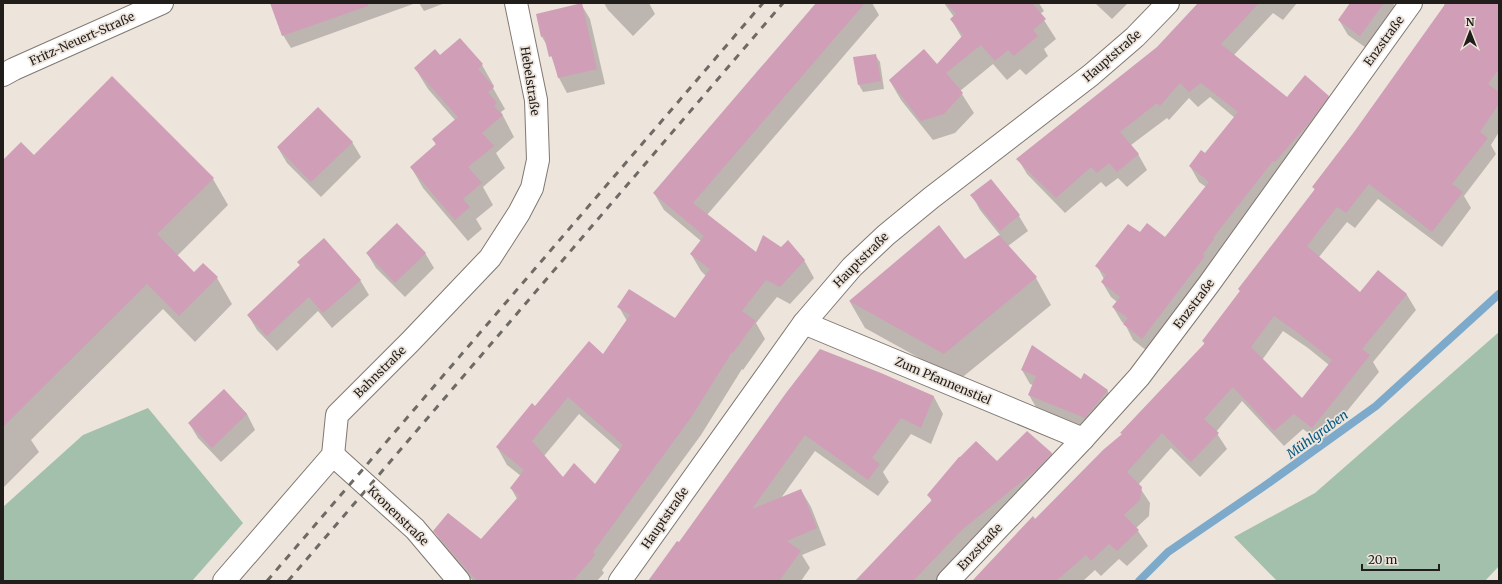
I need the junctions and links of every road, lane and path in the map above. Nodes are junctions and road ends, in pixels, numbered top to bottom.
1 (162, 3) edge
2 (516, 3) edge
3 (1168, 3) edge
4 (1411, 3) edge
5 (3, 75) edge
6 (538, 160) joint
7 (804, 323) junction
8 (1083, 439) junction
9 (333, 454) junction
10 (224, 581) edge
11 (459, 581) edge
12 (620, 581) edge
13 (948, 581) edge

1 - 5 street, Fritz-Neuert-Straße
2 - 6 street, Hebelstraße
3 - 7 street, Hauptstraße
4 - 8 street, Enzstraße
6 - 9 street, Bahnstraße
7 - 8 street, Zum Pfannenstiel
7 - 12 street, Hauptstraße
8 - 13 street, Enzstraße
9 - 10 street
9 - 11 street, Kronenstraße

